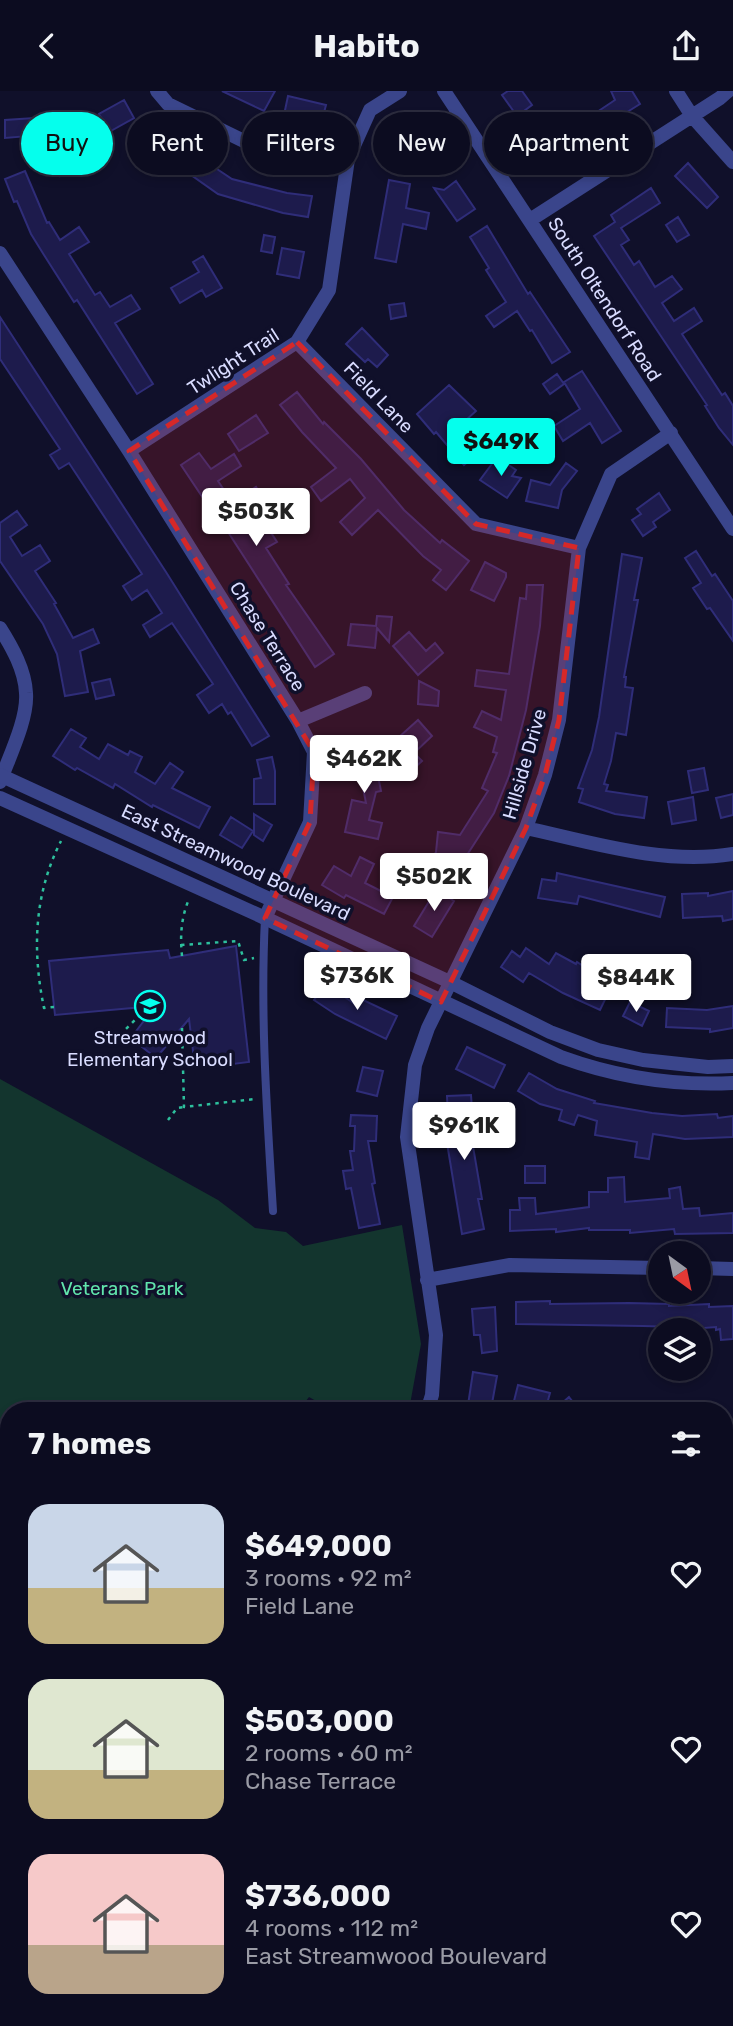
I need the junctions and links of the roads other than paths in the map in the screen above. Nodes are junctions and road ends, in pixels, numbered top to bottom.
1 (158, 91) edge
2 (400, 91) edge
3 (444, 91) edge
4 (676, 91) edge
5 (728, 91) edge
6 (692, 115) junction
7 (359, 134) edge
8 (242, 140) edge
9 (733, 162) edge
10 (346, 175) edge
11 (530, 220) junction
12 (0, 253) edge
13 (298, 342) junction
14 (671, 433) junction
15 (129, 451) junction
16 (733, 529) edge
17 (579, 548) junction
18 (0, 628) edge
19 (365, 693) dead end
20 (298, 721) junction
21 (1, 777) edge
22 (0, 797) edge
23 (526, 828) junction
24 (733, 854) edge
25 (273, 901) junction
26 (265, 918) junction
27 (450, 982) junction
28 (440, 1002) junction
29 (733, 1066) edge
30 (733, 1083) edge
31 (273, 1211) dead end
32 (648, 1268) edge
33 (711, 1268) edge
34 (733, 1269) edge
35 (427, 1280) junction
36 (430, 1402) edge

1 - 8 street
2 - 7 street, Twlight Trail
3 - 11 street, South Oltendorf Road
4 - 6 street
5 - 6 street
6 - 9 street
6 - 11 street
10 - 13 street, Twlight Trail
11 - 14 street, South Oltendorf Road
12 - 15 street, Chase Terrace
13 - 15 street, Twlight Trail
13 - 17 street, Field Lane
14 - 16 street, South Oltendorf Road
14 - 17 street, Hillside Drive
15 - 20 street, Chase Terrace
17 - 23 street, Hillside Drive
18 - 21 street
19 - 20 street
20 - 25 street, Chase Terrace
21 - 25 street, East Streamwood Boulevard
22 - 26 street, East Streamwood Boulevard
23 - 24 street
23 - 27 street, Hillside Drive
25 - 26 street, Chase Terrace
25 - 27 street, East Streamwood Boulevard
26 - 28 street, East Streamwood Boulevard
26 - 31 lane
27 - 28 street, Hillside Drive
27 - 29 street, East Streamwood Boulevard
28 - 30 street, East Streamwood Boulevard
28 - 35 street, Hillside Drive
32 - 35 street
33 - 34 street
35 - 36 street, Hillside Drive

